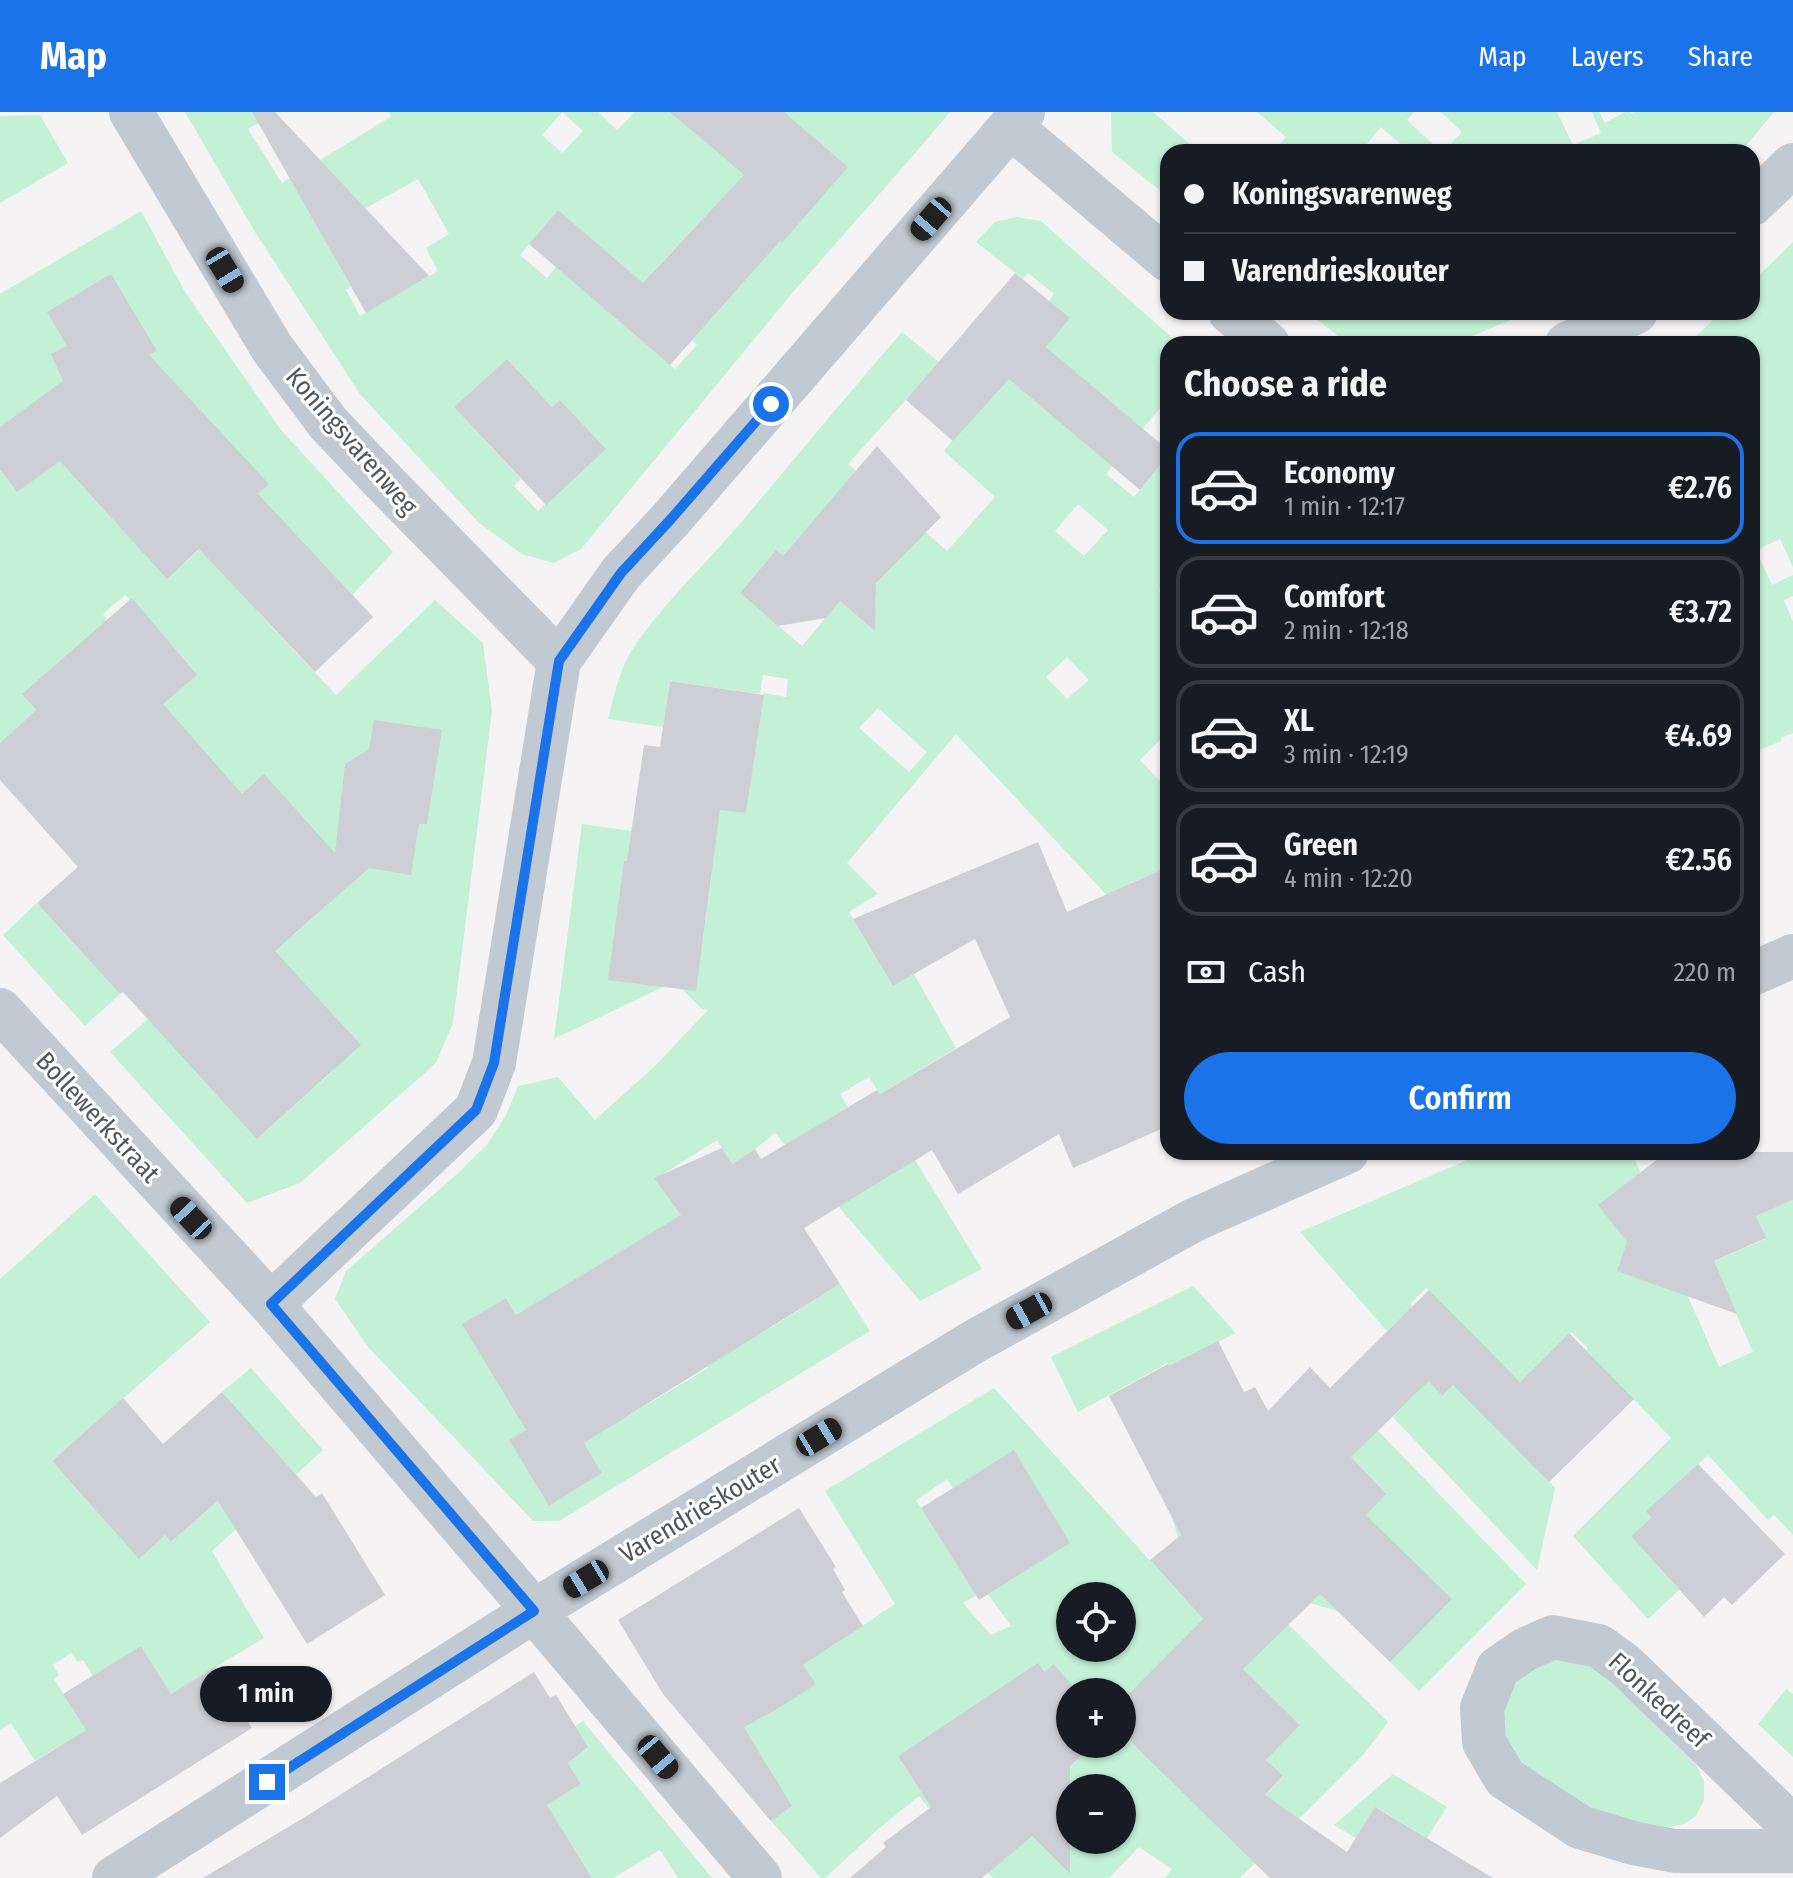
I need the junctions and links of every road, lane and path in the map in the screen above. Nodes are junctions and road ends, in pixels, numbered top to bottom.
1 (131, 112) edge
2 (1017, 120) edge
3 (1793, 165) edge
4 (1760, 196) edge
5 (1160, 253) edge
6 (1240, 320) edge
7 (1619, 320) edge
8 (1258, 336) edge
9 (1584, 336) edge
10 (559, 661) junction
11 (1793, 956) edge
12 (1760, 970) edge
13 (0, 1010) edge
14 (1329, 1160) edge
15 (271, 1304) junction
16 (534, 1611) junction
17 (1793, 1827) edge
18 (1793, 1851) edge
19 (114, 1878) edge
20 (760, 1878) edge

1 - 10 street, Koningsvarenweg
2 - 5 street
2 - 10 street
3 - 4 street
6 - 8 street
7 - 9 street
10 - 15 street
11 - 12 street
13 - 15 street, Bollewerkstraat
14 - 16 street, Varendrieskouter
15 - 16 street, Bollewerkstraat
16 - 19 street, Varendrieskouter
16 - 20 street, Bollewerkstraat
17 - 18 street, Flonkedreef

